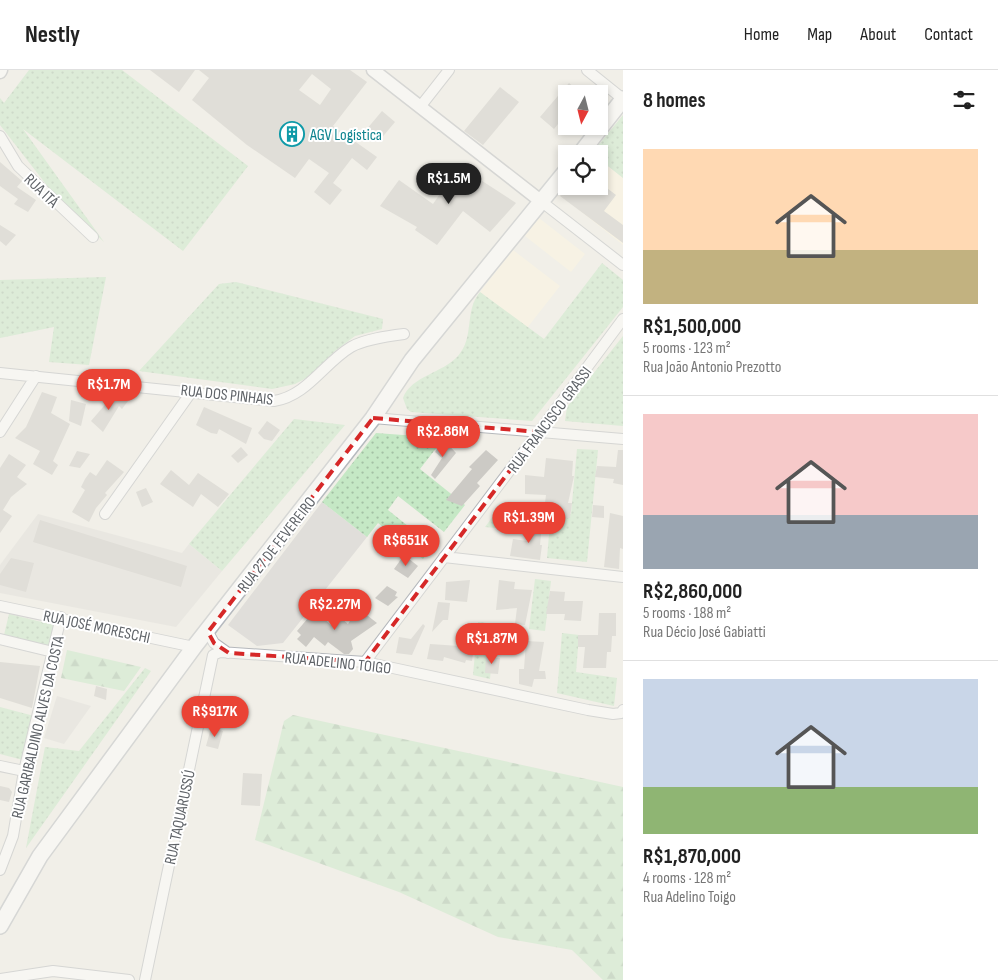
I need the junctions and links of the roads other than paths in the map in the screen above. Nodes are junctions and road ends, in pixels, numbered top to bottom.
1 (373, 70) edge
2 (449, 70) edge
3 (586, 70) edge
4 (623, 99) edge
5 (420, 107) junction
6 (0, 136) edge
7 (587, 145) edge
8 (558, 181) edge
9 (542, 202) junction
10 (93, 237) dead end
11 (623, 265) edge
12 (623, 319) edge
13 (404, 334) dead end
14 (0, 373) edge
15 (36, 376) junction
16 (192, 391) junction
17 (373, 418) junction
18 (0, 432) edge
19 (540, 432) junction
20 (623, 439) edge
21 (105, 514) dead end
22 (444, 557) junction
23 (623, 577) edge
24 (0, 606) edge
25 (61, 617) junction
26 (208, 632) junction
27 (0, 639) edge
28 (194, 647) junction
29 (53, 652) junction
30 (229, 653) junction
31 (213, 655) joint
32 (365, 662) junction
33 (622, 712) edge
34 (0, 766) edge
35 (24, 771) junction
36 (0, 870) edge
37 (0, 926) edge
38 (0, 979) edge
39 (129, 980) edge
40 (145, 980) edge

1 - 5 street
2 - 5 street
3 - 4 street
4 - 7 main road
5 - 9 street
6 - 10 street, RUA ITÁ
8 - 9 main road, RUA 27 DE FEVEREIRO
9 - 11 street
9 - 17 main road, RUA 27 DE FEVEREIRO
12 - 19 street, RUA FRANCISCO GRASSI
13 - 16 street, RUA DOS PINHAIS
14 - 15 street, RUA DOS PINHAIS
15 - 16 street, RUA DOS PINHAIS
15 - 18 street
16 - 21 street
17 - 19 street
17 - 26 main road, RUA 27 DE FEVEREIRO
19 - 20 street
19 - 22 street, RUA FRANCISCO GRASSI
22 - 23 street
22 - 32 street, RUA FRANCISCO GRASSI
24 - 25 street, RUA JOSÉ MORESCHI
25 - 28 street, RUA JOSÉ MORESCHI
25 - 29 street, RUA GARIBALDINO ALVES DA COSTA
26 - 28 main road, RUA 27 DE FEVEREIRO
26 - 30 street
27 - 29 street
28 - 37 main road, RUA 27 DE FEVEREIRO
29 - 35 street, RUA GARIBALDINO ALVES DA COSTA
30 - 31 street, RUA ADELINO TOIGO
30 - 32 street, RUA ADELINO TOIGO
31 - 40 street, RUA TAQUARUSSÚ
32 - 33 street, RUA ADELINO TOIGO
34 - 35 street
35 - 36 street, RUA GARIBALDINO ALVES DA COSTA
38 - 39 street

